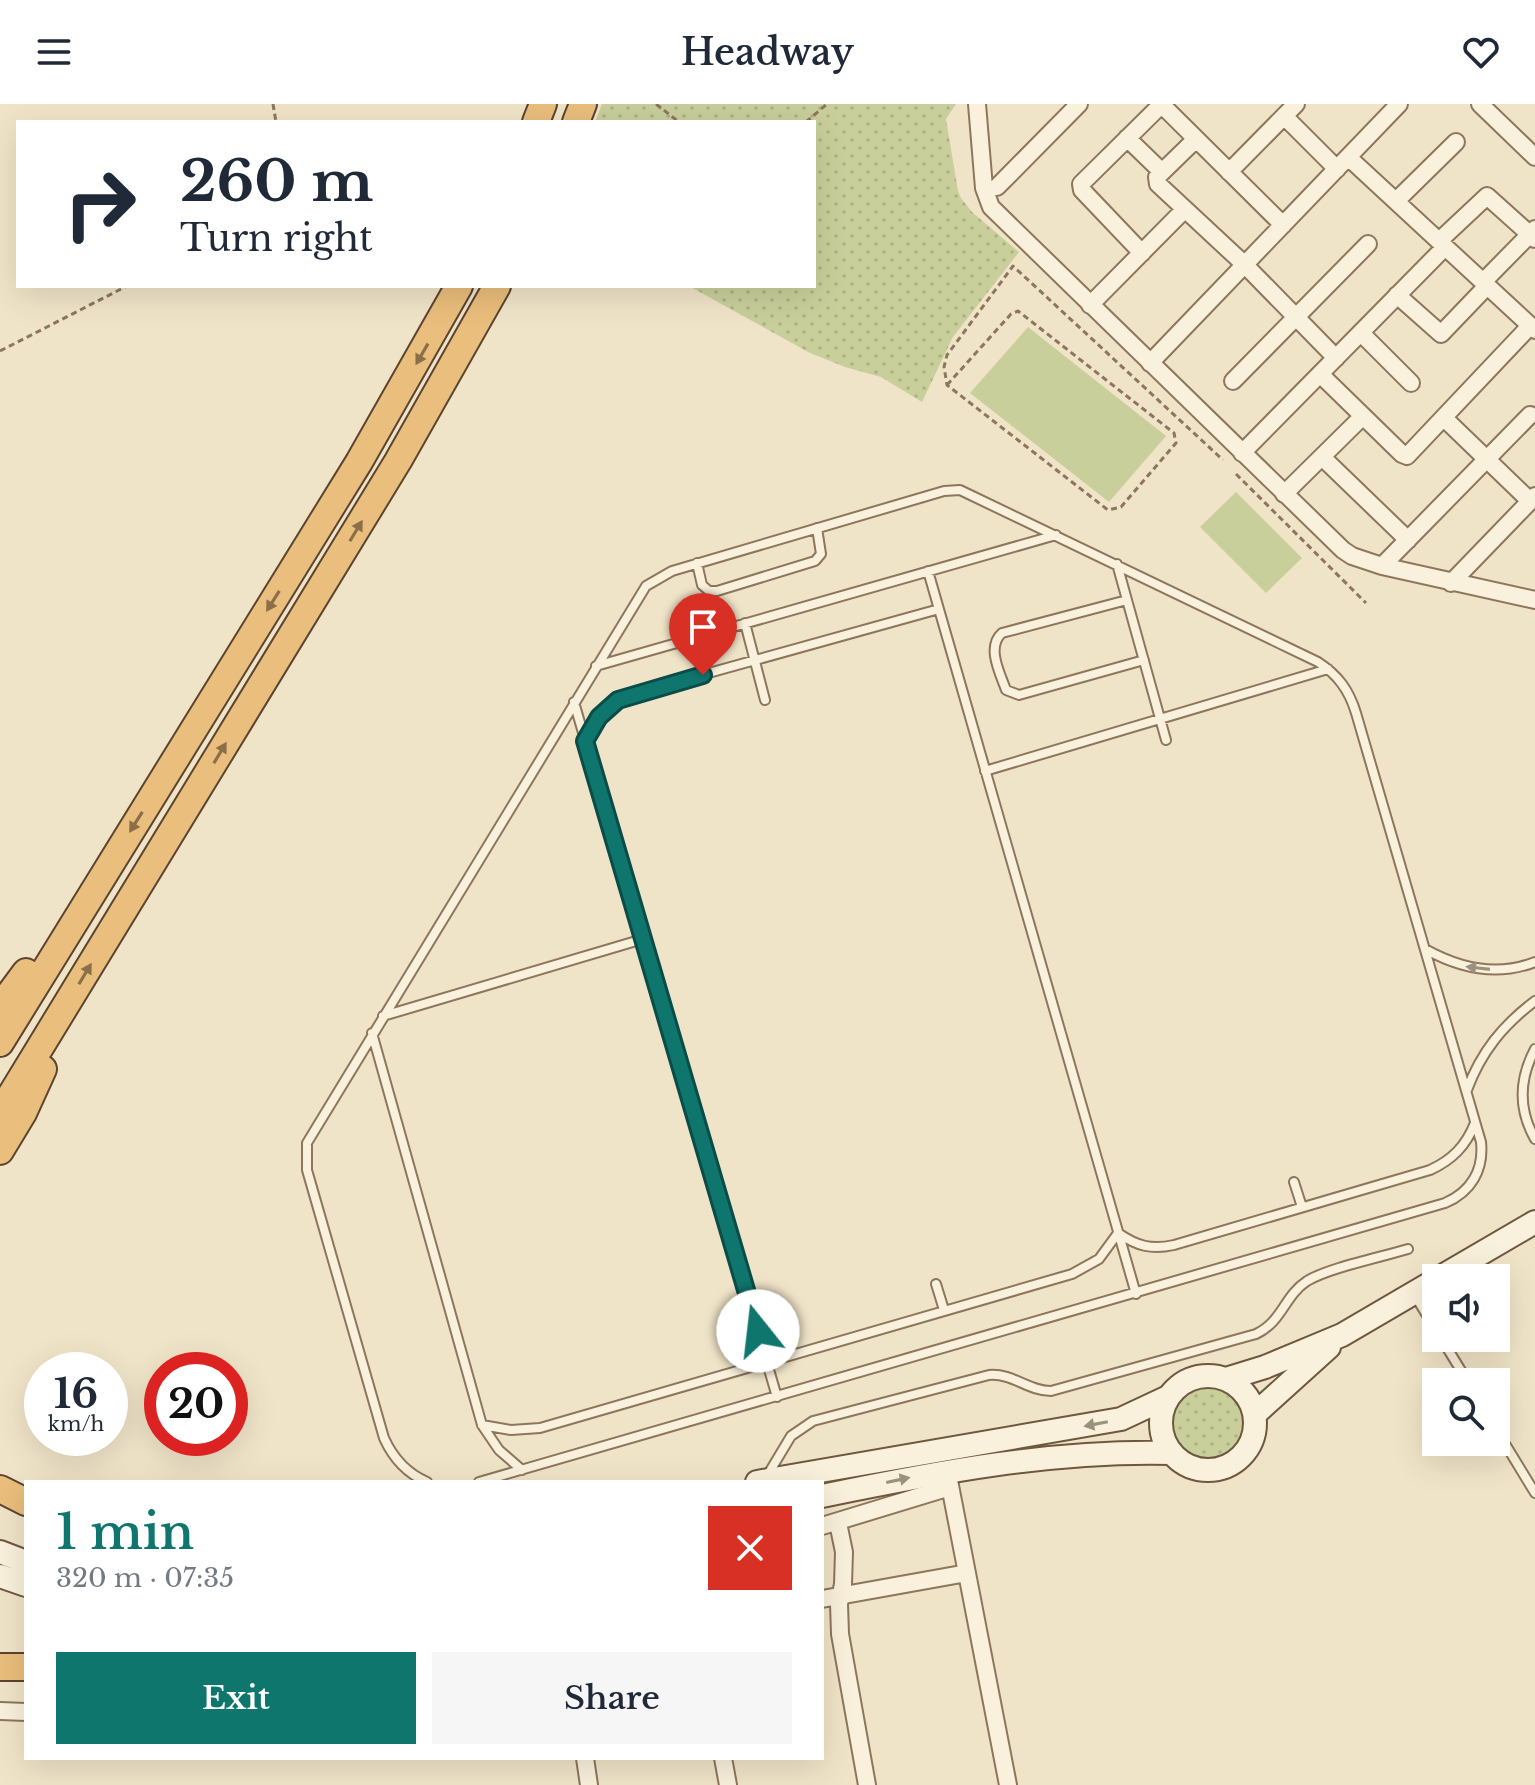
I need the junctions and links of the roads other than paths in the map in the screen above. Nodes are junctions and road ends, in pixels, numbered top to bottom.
1 (977, 104) edge
2 (1079, 104) edge
3 (1161, 104) edge
4 (1399, 104) edge
5 (1489, 107) edge
6 (1290, 110) edge
7 (1127, 138) junction
8 (1196, 139) junction
9 (1456, 142) dead end
10 (1533, 152) edge
11 (1343, 163) junction
12 (1162, 172) junction
13 (1229, 172) junction
14 (997, 187) dead end
15 (1396, 201) junction
16 (1185, 209) junction
17 (1283, 225) junction
18 (1533, 234) edge
19 (1368, 244) dead end
20 (1442, 244) junction
21 (1142, 253) junction
22 (1245, 265) junction
23 (1485, 284) junction
24 (458, 288) edge
25 (496, 288) edge
26 (1397, 295) junction
27 (1090, 305) junction
28 (1296, 317) junction
29 (1532, 328) edge
30 (1361, 333) junction
31 (1336, 358) junction
32 (1150, 363) junction
33 (1320, 374) junction
34 (1233, 381) dead end
35 (1411, 383) dead end
36 (1530, 415) dead end
37 (1362, 417) junction
38 (1444, 418) junction
39 (1242, 453) junction
40 (1322, 457) junction
41 (1487, 459) junction
42 (1284, 494) junction
43 (1533, 498) edge
44 (817, 528) junction
45 (1056, 535) junction
46 (1408, 540) junction
47 (697, 563) junction
48 (1117, 564) junction
49 (1382, 566) junction
50 (928, 571) junction
51 (1451, 583) junction
52 (1127, 600) junction
53 (1535, 600) edge
54 (939, 609) junction
55 (745, 623) junction
56 (755, 660) junction
57 (1144, 660) junction
58 (595, 666) junction
59 (1328, 669) junction
60 (765, 700) dead end
61 (574, 702) junction
62 (1161, 719) junction
63 (1166, 740) dead end
64 (585, 741) junction
65 (985, 771) junction
66 (64, 937) junction
67 (643, 939) junction
68 (1425, 948) junction
69 (1535, 962) edge
70 (1535, 1001) edge
71 (0, 1007) edge
72 (63, 1009) junction
73 (382, 1016) junction
74 (372, 1033) junction
75 (0, 1043) edge
76 (1535, 1049) edge
77 (1466, 1091) junction
78 (0, 1113) edge
79 (1475, 1122) junction
80 (1535, 1139) edge
81 (0, 1151) edge
82 (1294, 1182) dead end
83 (1302, 1207) junction
84 (1535, 1222) edge
85 (1118, 1233) junction
86 (1408, 1249) dead end
87 (1464, 1264) edge
88 (936, 1284) dead end
89 (1422, 1288) edge
90 (1414, 1293) junction
91 (1136, 1294) junction
92 (1422, 1306) edge
93 (944, 1310) junction
94 (1342, 1335) junction
95 (767, 1361) junction
96 (1226, 1379) junction
97 (777, 1397) junction
98 (1168, 1397) junction
99 (1255, 1414) junction
100 (482, 1425) junction
101 (1510, 1452) edge
102 (1172, 1453) junction
103 (522, 1470) junction
104 (948, 1479) junction
105 (423, 1480) edge
106 (486, 1480) edge
107 (761, 1480) edge
108 (766, 1480) edge
109 (0, 1489) edge
110 (1535, 1493) edge
111 (824, 1496) edge
112 (24, 1501) edge
113 (830, 1524) edge
114 (0, 1552) edge
115 (24, 1561) edge
116 (967, 1573) junction
117 (0, 1576) edge
118 (24, 1584) edge
119 (841, 1595) junction
120 (824, 1599) edge
121 (0, 1667) edge
122 (24, 1667) edge
123 (0, 1711) edge
124 (24, 1712) edge
125 (585, 1760) edge
126 (723, 1760) edge
127 (589, 1785) edge
128 (728, 1785) edge
129 (867, 1785) edge
130 (1008, 1785) edge

1 - 27 street
2 - 14 street
3 - 7 street
3 - 8 street
4 - 11 street
5 - 10 street
6 - 11 street
6 - 13 street
7 - 12 street
7 - 21 street
8 - 12 street
8 - 13 street
9 - 15 street
11 - 15 street
11 - 17 street
12 - 16 street
13 - 17 street
15 - 20 street
16 - 21 street
16 - 22 street
17 - 22 street
18 - 20 street
18 - 23 street
19 - 28 street
20 - 23 street
20 - 26 street
21 - 27 street
22 - 28 street
22 - 32 street
23 - 26 street
23 - 29 street
24 -> 66 highway
72 -> 25 highway
26 - 30 street
27 - 32 street
28 - 31 street
28 - 34 street
29 - 38 street
30 - 31 street
30 - 35 street
31 - 33 street
32 - 39 street
33 - 37 street
33 - 39 street
36 - 41 street
37 - 38 street
37 - 40 street
38 - 41 street
39 - 42 street
40 - 42 street
40 - 46 street
41 - 43 street
41 - 46 street
42 - 49 street
43 - 51 street
44 - 45 lane
44 - 47 lane
44 - 47 lane
45 - 48 lane
45 - 50 lane
46 - 49 street
47 - 58 lane
48 - 52 lane
48 - 59 lane
49 - 51 street
50 - 54 lane
50 - 55 lane
51 - 53 street
52 - 57 lane
52 - 57 lane
54 - 56 lane
54 - 65 lane
55 - 56 lane
55 - 58 lane
56 - 60 lane
56 - 64 lane
57 - 62 lane
58 - 61 lane
59 - 62 lane
59 - 68 lane
61 - 64 lane
61 - 73 lane
62 - 63 lane
62 - 65 lane
64 - 67 lane
65 - 85 lane
66 - 71 highway
66 - 75 highway
67 - 73 lane
67 - 95 lane
69 -> 68 lane
68 - 77 lane
70 - 77 lane
72 - 78 highway
72 - 81 highway
73 - 74 lane
74 - 100 lane
74 - 105 lane
76 - 80 lane
77 - 79 lane
79 - 83 lane
79 - 91 lane
82 - 83 lane
83 - 85 lane
84 - 87 main road
85 - 91 lane
85 - 93 lane
86 - 107 lane
88 - 93 lane
89 - 90 main road
90 - 92 lane
90 - 94 main road
91 - 97 lane
93 - 95 lane
94 - 96 main road
94 - 99 main road
95 - 97 lane
95 - 100 lane
96 - 98 main road
96 - 99 main road
97 - 103 lane
98 - 102 main road
98 -> 108 main road
99 - 102 main road
100 - 103 lane
101 - 110 lane
102 - 104 main road
103 - 106 lane
111 -> 104 main road
104 - 113 street
104 - 116 street
109 - 112 highway
113 - 119 street
114 - 115 main road
116 - 119 street
116 - 130 street
117 - 118 main road
119 - 120 street
119 - 129 street
121 - 122 highway
123 - 124 street
125 - 127 street
126 - 128 street

